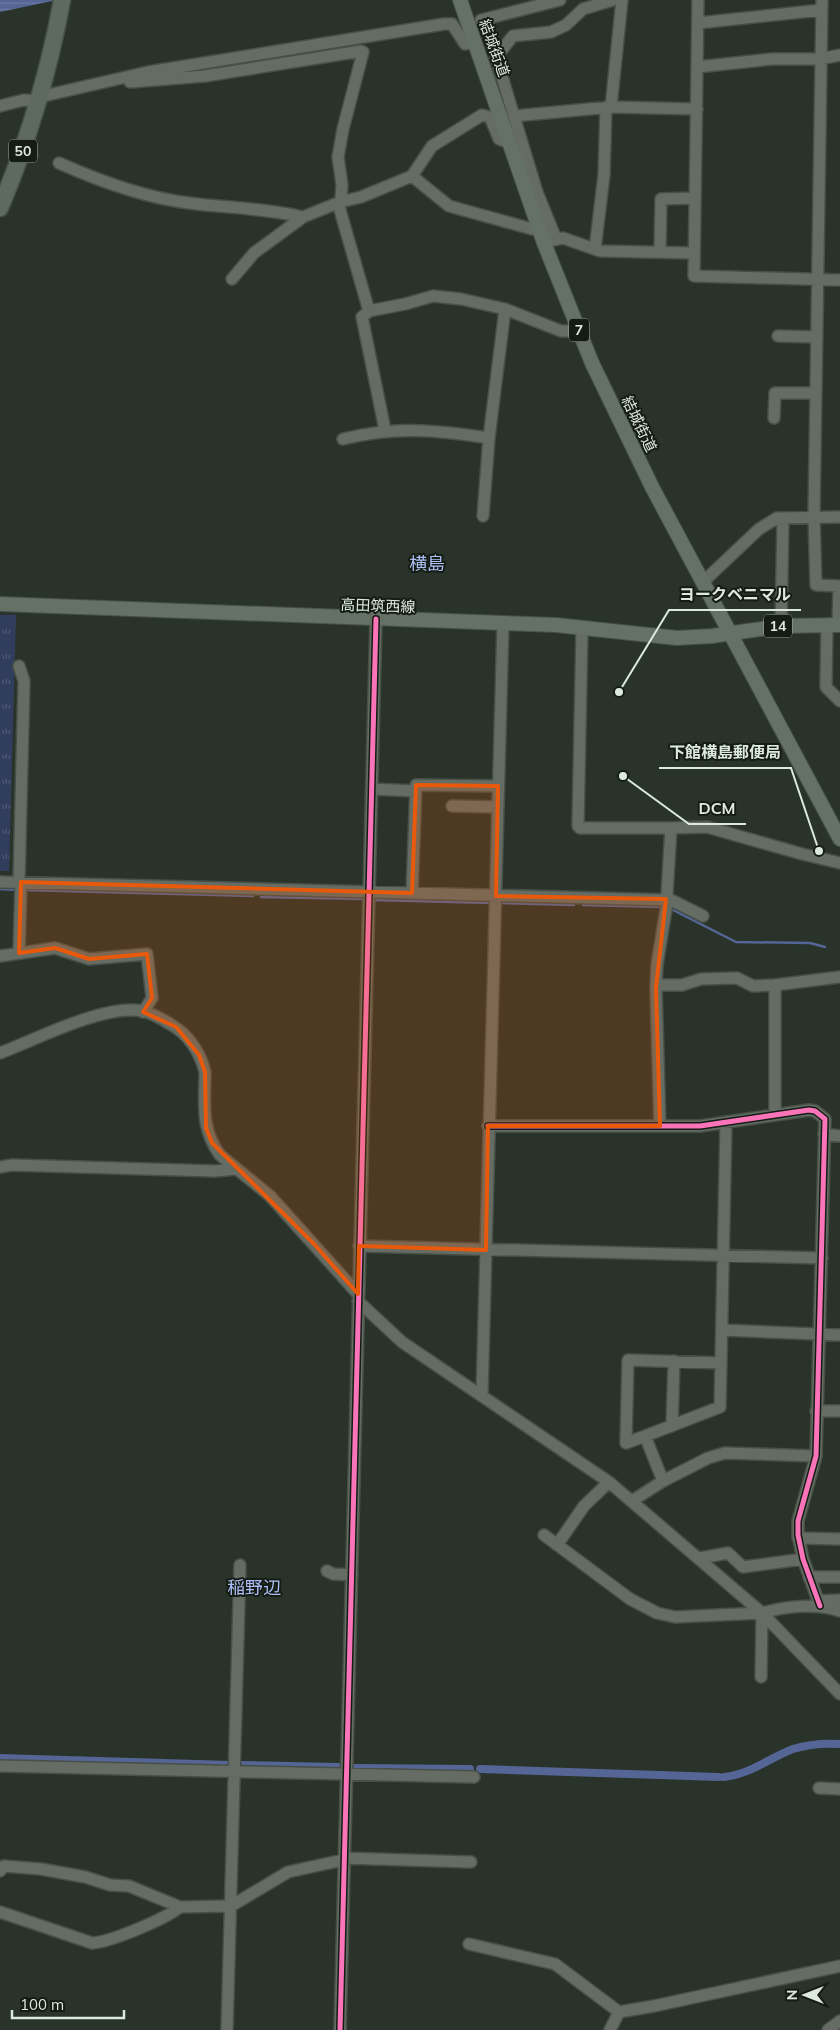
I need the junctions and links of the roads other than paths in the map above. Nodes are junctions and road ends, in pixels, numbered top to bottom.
1 (62, 0) edge
2 (560, 0) edge
3 (613, 0) edge
4 (622, 0) edge
5 (698, 0) edge
6 (462, 5) edge
7 (822, 5) edge
8 (480, 20) dead end
9 (698, 23) junction
10 (475, 42) junction
11 (840, 56) edge
12 (820, 59) junction
13 (697, 66) junction
14 (130, 82) dead end
15 (40, 97) junction
16 (0, 106) edge
17 (608, 107) junction
18 (697, 109) junction
19 (514, 116) junction
20 (510, 143) junction
21 (59, 163) dead end
22 (412, 176) junction
23 (532, 193) junction
24 (695, 198) junction
25 (340, 202) junction
26 (0, 208) edge
27 (303, 217) junction
28 (539, 226) junction
29 (550, 241) junction
30 (594, 249) junction
31 (660, 252) junction
32 (694, 253) junction
33 (232, 279) dead end
34 (818, 279) junction
35 (840, 280) edge
36 (504, 309) junction
37 (369, 311) junction
38 (579, 331) junction
39 (778, 336) dead end
40 (817, 337) junction
41 (816, 393) junction
42 (774, 418) dead end
43 (384, 430) junction
44 (343, 438) dead end
45 (489, 438) junction
46 (483, 516) dead end
47 (814, 517) junction
48 (840, 517) edge
49 (783, 518) junction
50 (703, 582) junction
51 (0, 604) edge
52 (376, 619) junction
53 (503, 623) junction
54 (835, 625) edge
55 (781, 626) junction
56 (582, 628) junction
57 (731, 634) junction
58 (19, 666) dead end
59 (840, 701) edge
60 (498, 786) junction
61 (372, 789) junction
62 (415, 791) junction
63 (452, 806) dead end
64 (498, 807) junction
65 (671, 828) junction
66 (840, 839) edge
67 (840, 863) edge
68 (0, 882) edge
69 (20, 886) junction
70 (412, 893) junction
71 (496, 896) junction
72 (369, 897) junction
73 (666, 905) junction
74 (703, 916) dead end
75 (19, 953) junction
76 (0, 956) edge
77 (840, 977) edge
78 (656, 985) junction
79 (775, 985) junction
80 (143, 1012) junction
81 (0, 1053) edge
82 (775, 1115) junction
83 (726, 1123) junction
84 (488, 1126) junction
85 (660, 1126) junction
86 (824, 1134) junction
87 (840, 1136) edge
88 (0, 1167) edge
89 (236, 1168) junction
90 (359, 1246) junction
91 (486, 1250) junction
92 (724, 1256) junction
93 (822, 1258) junction
94 (358, 1298) junction
95 (722, 1330) junction
96 (818, 1333) junction
97 (840, 1335) edge
98 (674, 1361) junction
99 (721, 1363) junction
100 (482, 1395) junction
101 (816, 1411) junction
102 (840, 1411) edge
103 (672, 1426) junction
104 (644, 1436) junction
105 (816, 1456) junction
106 (663, 1481) junction
107 (609, 1482) junction
108 (632, 1501) junction
109 (544, 1535) dead end
110 (798, 1538) junction
111 (840, 1539) edge
112 (557, 1545) junction
113 (700, 1558) junction
114 (803, 1560) junction
115 (240, 1565) dead end
116 (327, 1571) dead end
117 (352, 1575) junction
118 (809, 1576) junction
119 (840, 1577) edge
120 (840, 1600) edge
121 (819, 1604) junction
122 (840, 1611) edge
123 (762, 1613) junction
124 (761, 1677) dead end
125 (840, 1694) edge
126 (0, 1766) edge
127 (235, 1773) junction
128 (346, 1775) junction
129 (474, 1777) dead end
130 (819, 1788) dead end
131 (840, 1789) edge
132 (343, 1859) junction
133 (471, 1862) dead end
134 (0, 1871) edge
135 (230, 1906) junction
136 (180, 1907) junction
137 (0, 1912) edge
138 (469, 1944) dead end
139 (840, 1966) edge
140 (619, 2012) junction
141 (840, 2022) edge
142 (227, 2030) edge
143 (340, 2030) edge
144 (610, 2030) edge
145 (828, 2030) edge

1 - 15 highway, 50
2 - 8 street
3 - 19 street
4 - 17 street
5 - 9 street
6 - 10 main road, 結城街道 / 7
7 - 9 street
7 - 12 street
9 - 13 street
10 - 15 street
10 - 20 main road, 結城街道 / 7
11 - 12 street
12 - 13 street
12 - 34 street
13 - 18 street
14 - 25 street
15 - 16 street
15 - 26 highway, 50
17 - 18 street
17 - 19 street
17 - 30 street
18 - 24 street
19 - 23 street
20 - 22 street
20 - 23 main road, 結城街道 / 7
21 - 27 street
22 - 25 street
22 - 28 street
23 - 28 main road, 結城街道 / 7
23 - 29 street
24 - 31 street
24 - 32 street
25 - 27 street
25 - 37 street
27 - 33 street
28 - 29 main road, 結城街道 / 7
29 - 30 street
29 - 38 main road, 結城街道 / 7
30 - 31 street
31 - 32 street
32 - 34 street
34 - 35 street
34 - 40 street
36 - 37 street
36 - 38 street
36 - 45 street
37 - 43 street
38 - 50 main road, 結城街道 / 7
39 - 40 street
40 - 41 street
41 - 42 street
41 - 47 street
43 - 44 street
43 - 45 street
45 - 46 street
47 - 48 street
47 - 49 street
47 - 54 street
49 - 50 street
49 - 55 street
50 - 57 main road, 結城街道 / 7
51 - 52 main road, 高田筑西線
52 - 53 main road, 高田筑西線
52 - 61 street
53 - 56 main road, 高田筑西線
53 - 60 street
54 - 55 main road, 14
54 - 59 street
55 - 57 main road, 14
56 - 57 main road, 高田筑西線
56 - 65 street
57 - 66 main road, 結城街道 / 7
58 - 69 street
60 - 62 street
60 - 64 street
61 - 62 street
61 - 72 street
62 - 70 street
63 - 64 street
64 - 71 street
65 - 67 street
65 - 73 street
68 - 69 street
69 - 72 street
69 - 75 street
70 - 71 street
70 - 72 street
71 - 73 street
71 - 84 street
72 - 90 street
73 - 74 street
73 - 78 street
75 - 76 street
75 - 80 street
77 - 79 street
78 - 79 street
78 - 85 street
79 - 82 street
80 - 81 street
80 - 89 street
82 - 83 street
82 - 86 street
83 - 85 street
83 - 92 street
84 - 85 street
84 - 91 street
86 - 87 street
86 - 93 street
88 - 89 street
89 - 94 street
90 - 91 street
90 - 94 street
91 - 92 street
91 - 100 street
92 - 93 street
92 - 95 street
93 - 96 street
94 - 100 street
94 - 117 street
95 - 96 street
95 - 99 street
96 - 97 street
96 - 101 street
98 - 99 street
98 - 103 street
98 - 104 street
99 - 103 street
100 - 107 street
101 - 102 street
101 - 105 street
103 - 104 street
104 - 106 street
105 - 106 street
105 - 110 street
106 - 108 street
107 - 108 street
107 - 112 street
108 - 113 street
109 - 112 street
110 - 111 street
110 - 114 street
112 - 123 street
113 - 114 street
113 - 123 street
114 - 118 street
115 - 127 street
116 - 117 street
117 - 128 street
118 - 119 street
118 - 121 street
120 - 121 street
121 - 122 street
121 - 123 street
123 - 124 street
123 - 125 street
126 - 127 street
127 - 128 street
127 - 135 street
128 - 129 street
128 - 132 street
130 - 131 street
132 - 133 street
132 - 135 street
132 - 143 street
134 - 136 street
135 - 136 street
135 - 142 street
136 - 137 street
138 - 140 street
139 - 140 street
140 - 144 street
141 - 145 street

